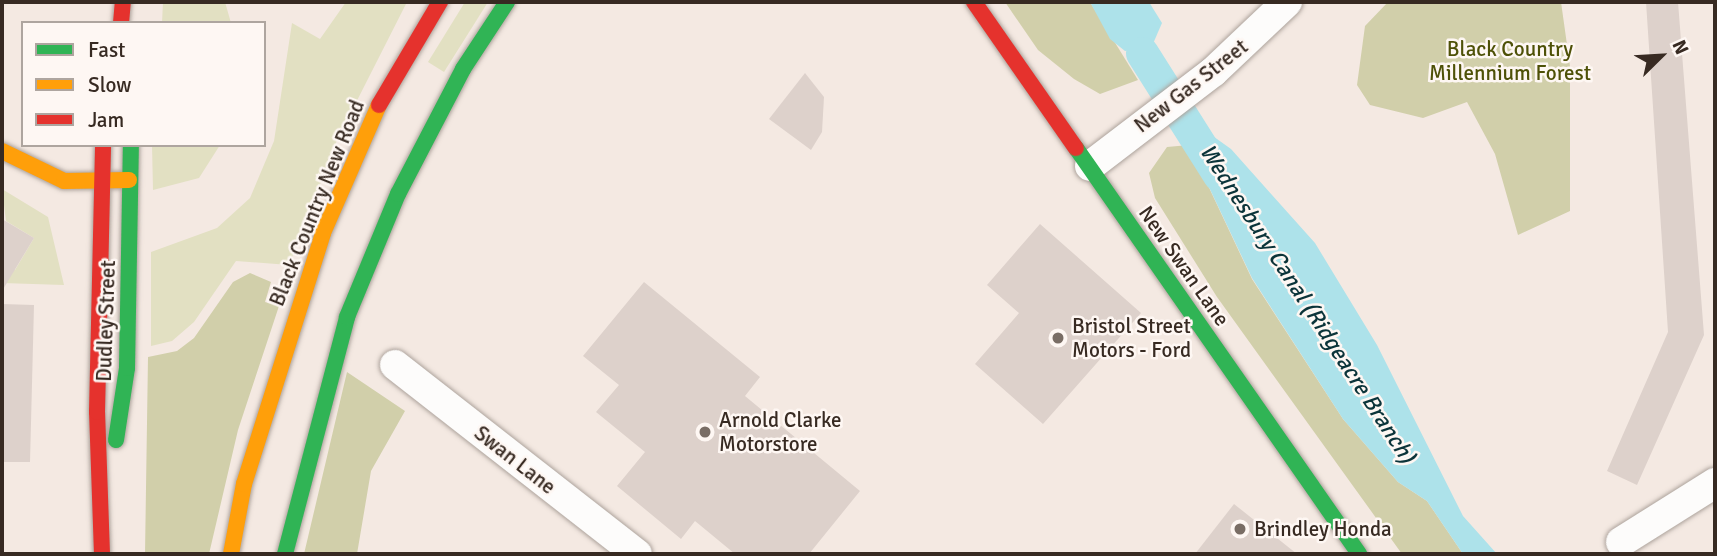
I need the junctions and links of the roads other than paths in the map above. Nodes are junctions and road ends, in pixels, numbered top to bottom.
1 (122, 2) edge
2 (440, 2) edge
3 (507, 2) edge
4 (974, 2) edge
5 (1287, 2) edge
6 (121, 21) edge
7 (103, 147) edge
8 (117, 147) edge
9 (131, 147) edge
10 (2, 151) edge
11 (1090, 166) junction
12 (102, 180) junction
13 (131, 180) junction
14 (395, 365) dead end
15 (1715, 483) edge
16 (103, 496) junction
17 (1621, 542) dead end
18 (103, 554) edge
19 (232, 554) edge
20 (285, 554) edge
21 (637, 554) edge
22 (1359, 554) edge

1 - 6 main road
2 - 19 main road, Black Country New Road
3 - 20 main road
4 - 11 main road, New Swan Lane
5 - 11 street, New Gas Street
7 - 12 main road, Dudley Street
8 - 12 main road, Dudley Street
9 - 13 main road, Dudley Street
10 - 12 main road
11 - 22 main road, New Swan Lane
12 - 13 main road
12 - 16 main road, Dudley Street
13 - 16 main road, Dudley Street
14 - 21 street, Swan Lane
15 - 17 street
16 - 18 main road, Dudley Street

